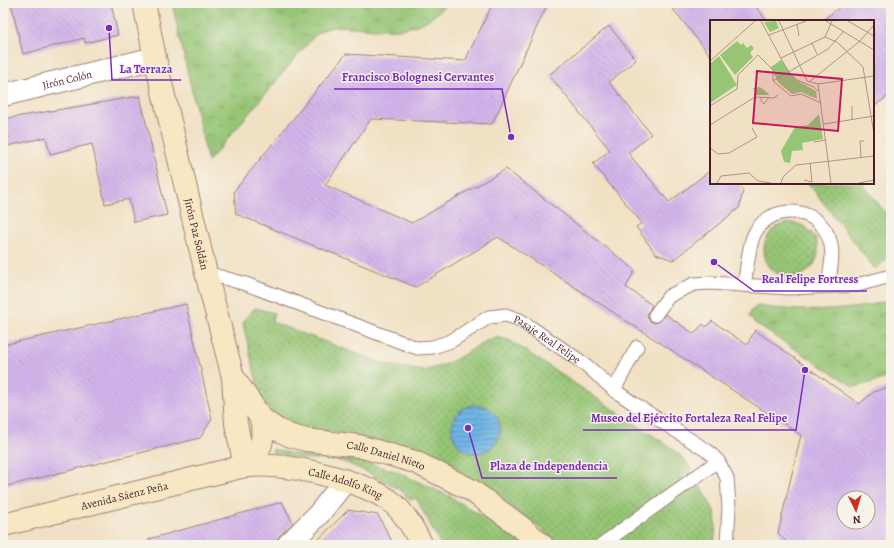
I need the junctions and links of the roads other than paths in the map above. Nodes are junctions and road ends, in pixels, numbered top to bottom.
1 (144, 3) edge
2 (156, 58) junction
3 (3, 95) edge
4 (206, 273) junction
5 (891, 276) edge
6 (744, 285) junction
7 (828, 286) junction
8 (655, 315) dead end
9 (638, 347) dead end
10 (232, 377) junction
11 (614, 390) junction
12 (261, 418) junction
13 (718, 462) junction
14 (245, 466) junction
15 (345, 481) junction
16 (3, 525) edge
17 (288, 545) edge
18 (422, 545) edge
19 (542, 545) edge
20 (602, 545) edge
21 (727, 545) edge

1 - 2 street, Jirón Paz Soldán
2 - 3 street, Jirón Colón
2 - 4 street, Jirón Paz Soldán
4 - 10 street, Jirón Paz Soldán
4 - 11 lane, Pasaje Real Felipe
5 - 7 lane
6 - 7 lane
6 - 7 lane
6 - 8 lane
9 - 11 lane
10 - 12 street, Calle Daniel Nieto
10 - 14 street, Jirón Paz Soldán
11 - 13 lane, Pasaje Real Felipe
12 - 14 street
12 - 19 street, Calle Daniel Nieto
13 - 20 lane
13 - 21 lane, Pasaje Real Felipe
14 - 15 street, Calle Adolfo King
14 - 16 street, Avenida Sáenz Peña
15 - 17 street
15 - 18 street, Calle Adolfo King

